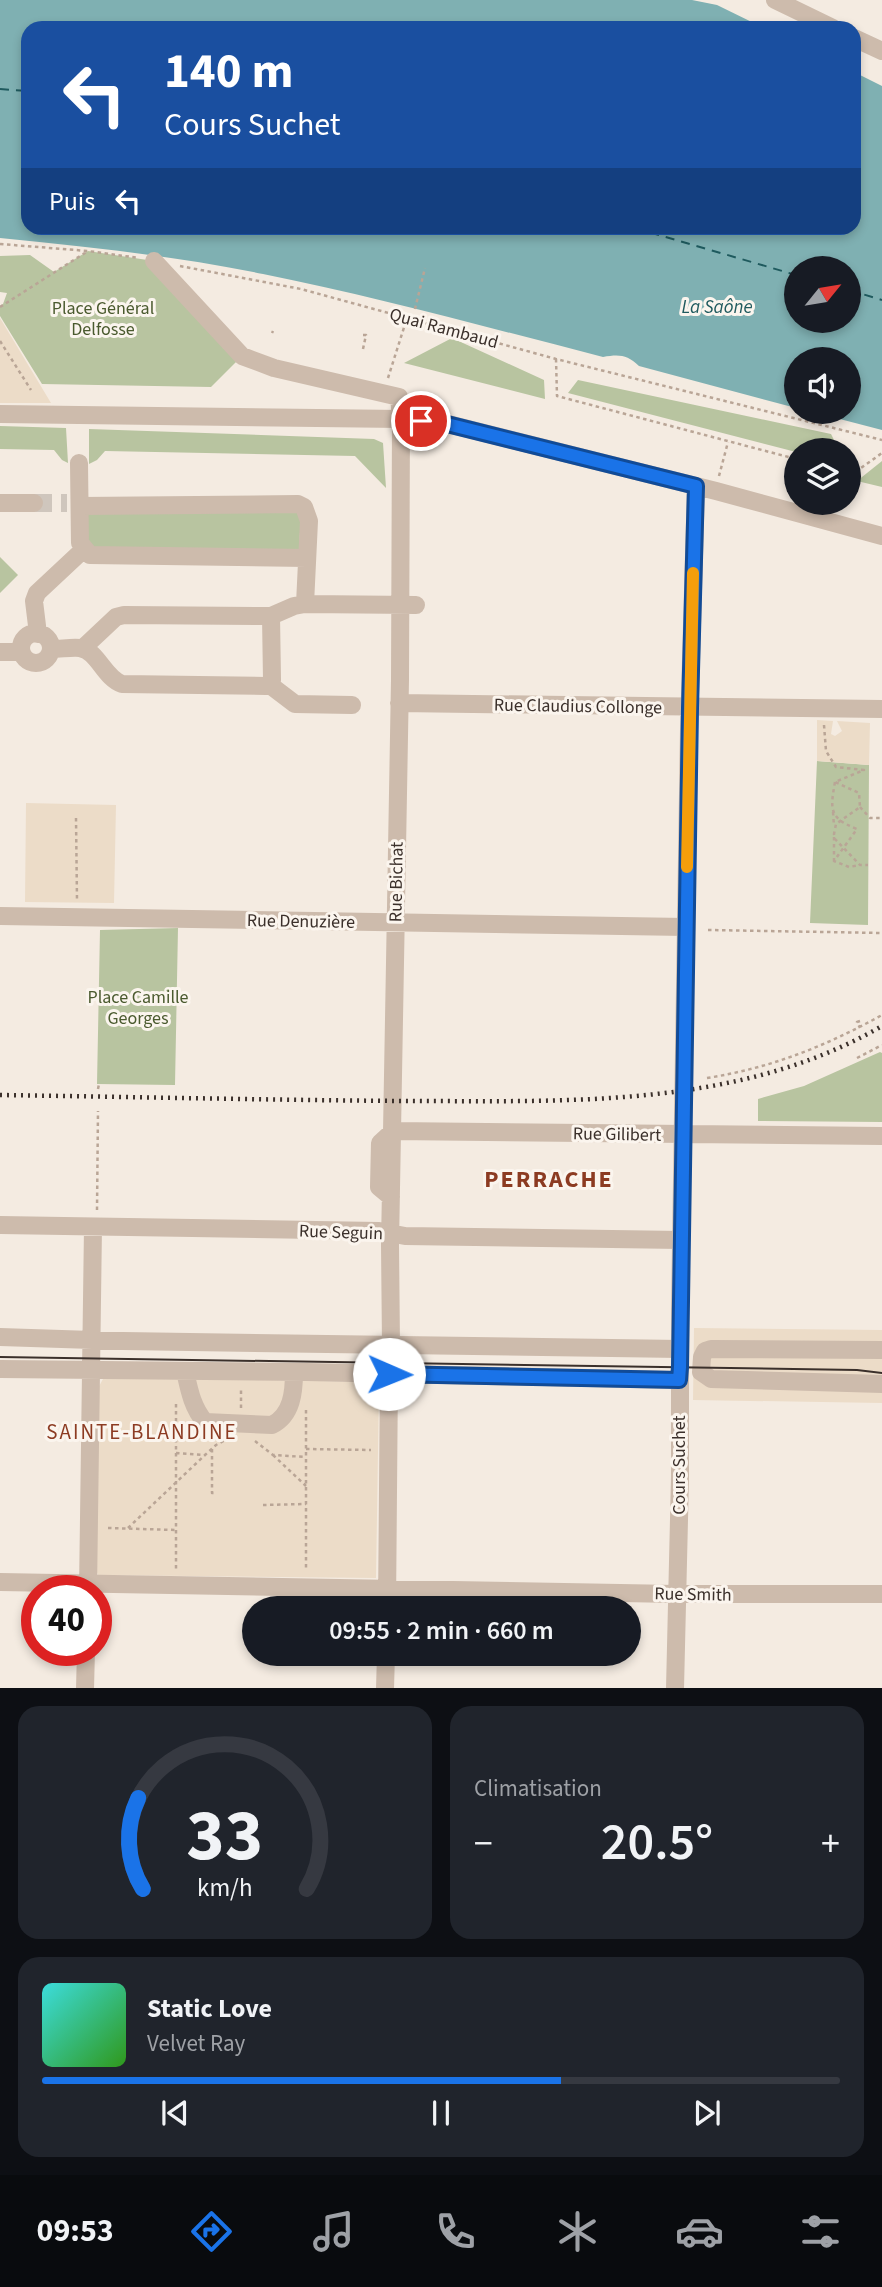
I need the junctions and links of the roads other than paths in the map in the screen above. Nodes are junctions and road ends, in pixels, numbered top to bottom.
1 (775, 0) edge
2 (818, 21) edge
3 (861, 41) edge
4 (882, 51) edge
5 (154, 261) road end
6 (0, 414) edge
7 (401, 419) junction
8 (79, 463) dead end
9 (696, 486) junction
10 (0, 503) edge
11 (34, 503) tunnel mouth
12 (75, 504) junction
13 (882, 536) edge
14 (83, 550) junction
15 (307, 558) junction
16 (305, 604) junction
17 (408, 605) junction
18 (271, 616) junction
19 (38, 634) junction
20 (83, 648) junction
21 (52, 649) junction
22 (0, 652) edge
23 (20, 652) junction
24 (270, 685) junction
25 (399, 703) junction
26 (352, 705) dead end
27 (690, 708) junction
28 (882, 709) edge
29 (0, 916) edge
30 (396, 923) junction
31 (687, 927) junction
32 (393, 1131) junction
33 (684, 1135) junction
34 (882, 1136) edge
35 (0, 1225) edge
36 (94, 1227) junction
37 (390, 1233) junction
38 (681, 1240) junction
39 (0, 1337) edge
40 (90, 1339) junction
41 (391, 1345) junction
42 (680, 1349) junction
43 (882, 1350) edge
44 (0, 1369) edge
45 (90, 1371) junction
46 (185, 1371) junction
47 (294, 1372) junction
48 (389, 1374) junction
49 (679, 1380) junction
50 (882, 1384) edge
51 (88, 1575) edge
52 (0, 1582) edge
53 (21, 1583) edge
54 (112, 1587) edge
55 (387, 1588) junction
56 (676, 1594) junction
57 (882, 1594) edge
58 (387, 1596) edge
59 (86, 1666) edge
60 (386, 1666) edge
61 (85, 1688) edge
62 (385, 1688) edge
63 (675, 1688) edge

1 - 2 street
3 - 4 street
5 - 7 street
6 - 7 street
7 - 9 street
7 - 17 street, Rue Bichat
8 - 12 street
9 - 13 street
9 - 27 street, Cours Suchet
10 - 11 street
12 - 14 street
12 - 15 street
14 - 15 street
14 - 19 street
15 - 16 street
16 - 17 street
16 - 18 street
17 - 25 street, Rue Bichat
18 - 20 street
18 - 24 street
19 - 21 street
19 - 23 street
20 - 21 street
20 - 24 street
21 - 23 street
22 - 23 street
24 - 26 street
25 - 27 street, Rue Claudius Collonge
25 - 30 street, Rue Bichat
27 - 28 street, Rue Claudius Collonge
27 - 31 street, Cours Suchet
29 - 30 street, Rue Denuzière
30 - 31 street, Rue Denuzière
30 - 32 street, Rue Bichat
31 - 33 street, Cours Suchet
32 - 33 street, Rue Gilibert
32 - 37 street, Rue Bichat
33 - 34 street, Rue Gilibert
33 - 38 street, Cours Suchet
35 - 36 street, Rue Seguin
36 - 37 street, Rue Seguin
36 - 40 street
37 - 38 street, Rue Seguin
37 - 41 street, Rue Bichat
38 - 42 street, Cours Suchet
39 - 40 street
40 - 41 street
40 - 45 street
41 - 42 street
41 - 48 street, Rue Bichat
42 - 49 street, Cours Suchet
43 - 50 street
44 - 45 street
45 - 46 street
45 - 51 street
46 - 47 street
46 - 47 street
47 - 48 street
48 - 49 street
48 - 55 street, Rue Bichat
49 - 56 street, Cours Suchet
52 - 53 street, Rue Smith
54 - 55 street, Rue Smith
55 - 56 street, Rue Smith
55 - 58 street, Rue Bichat
56 - 57 street, Rue Smith
56 - 63 street, Cours Suchet
59 - 61 street
60 - 62 street

